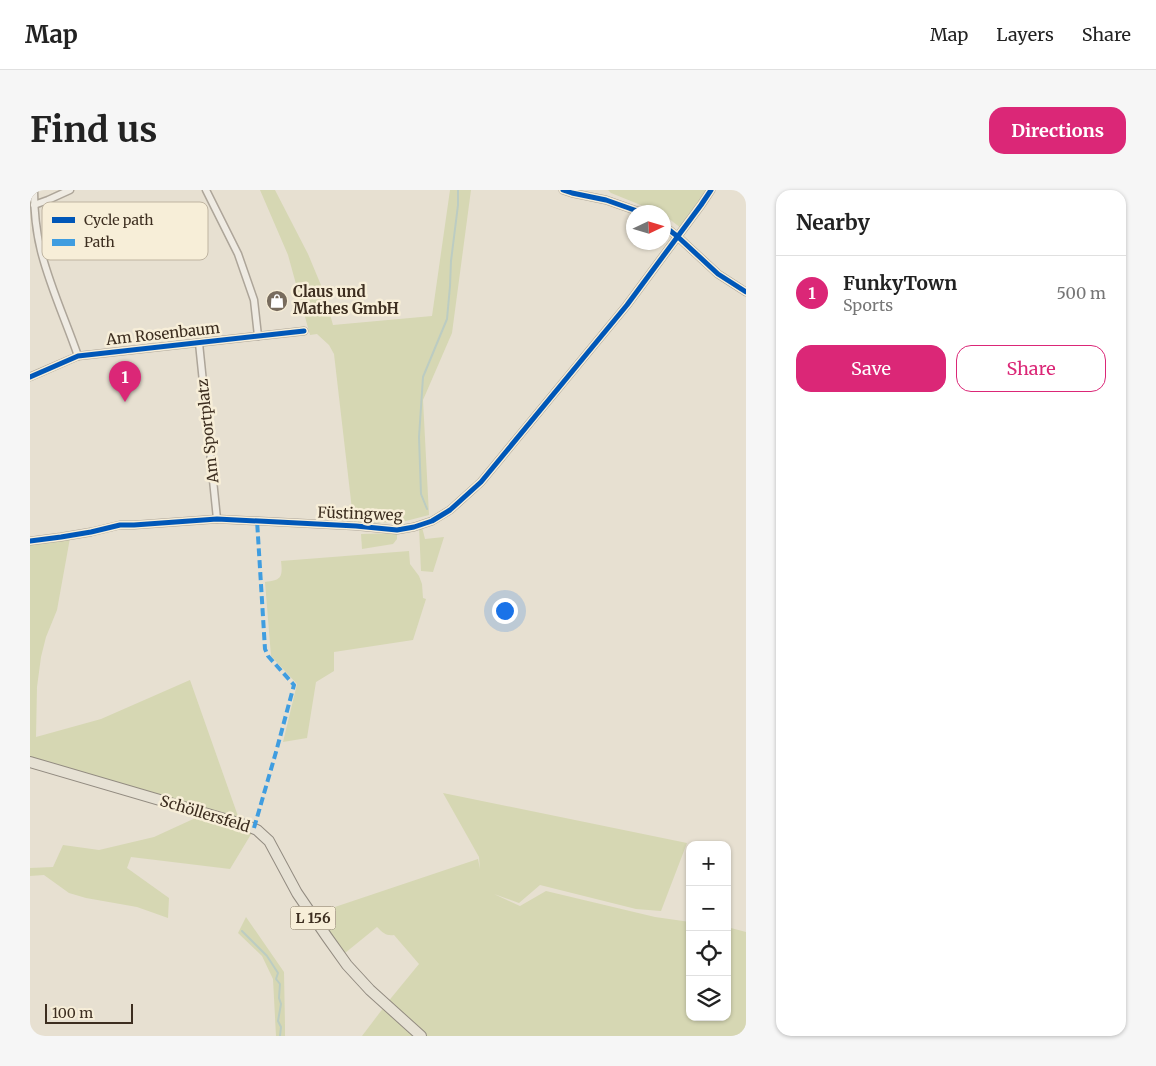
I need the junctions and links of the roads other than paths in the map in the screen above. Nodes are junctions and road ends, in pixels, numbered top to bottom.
1 (34, 190) edge
2 (70, 190) edge
3 (206, 190) edge
4 (563, 190) edge
5 (711, 190) edge
6 (42, 202) edge
7 (42, 202) edge
8 (34, 205) junction
9 (626, 207) edge
10 (671, 231) edge
11 (677, 236) junction
12 (42, 256) edge
13 (43, 260) edge
14 (746, 292) edge
15 (304, 331) dead end
16 (258, 336) junction
17 (199, 343) junction
18 (78, 356) junction
19 (30, 377) edge
20 (217, 519) junction
21 (30, 541) edge
22 (30, 762) edge
23 (421, 1036) edge

1 - 8 street
2 - 6 street
3 - 16 street
4 - 9 street
5 - 11 street, Füstingweg
7 - 8 street
8 - 12 street
10 - 11 street
11 - 14 street
11 - 20 street, Füstingweg
13 - 18 street
15 - 16 street, Am Rosenbaum
16 - 17 street, Am Rosenbaum
17 - 18 street, Am Rosenbaum
17 - 20 street, Am Sportplatz
18 - 19 street, Am Rosenbaum
20 - 21 street, Füstingweg
22 - 23 main road, Schöllersfeld / L 156

